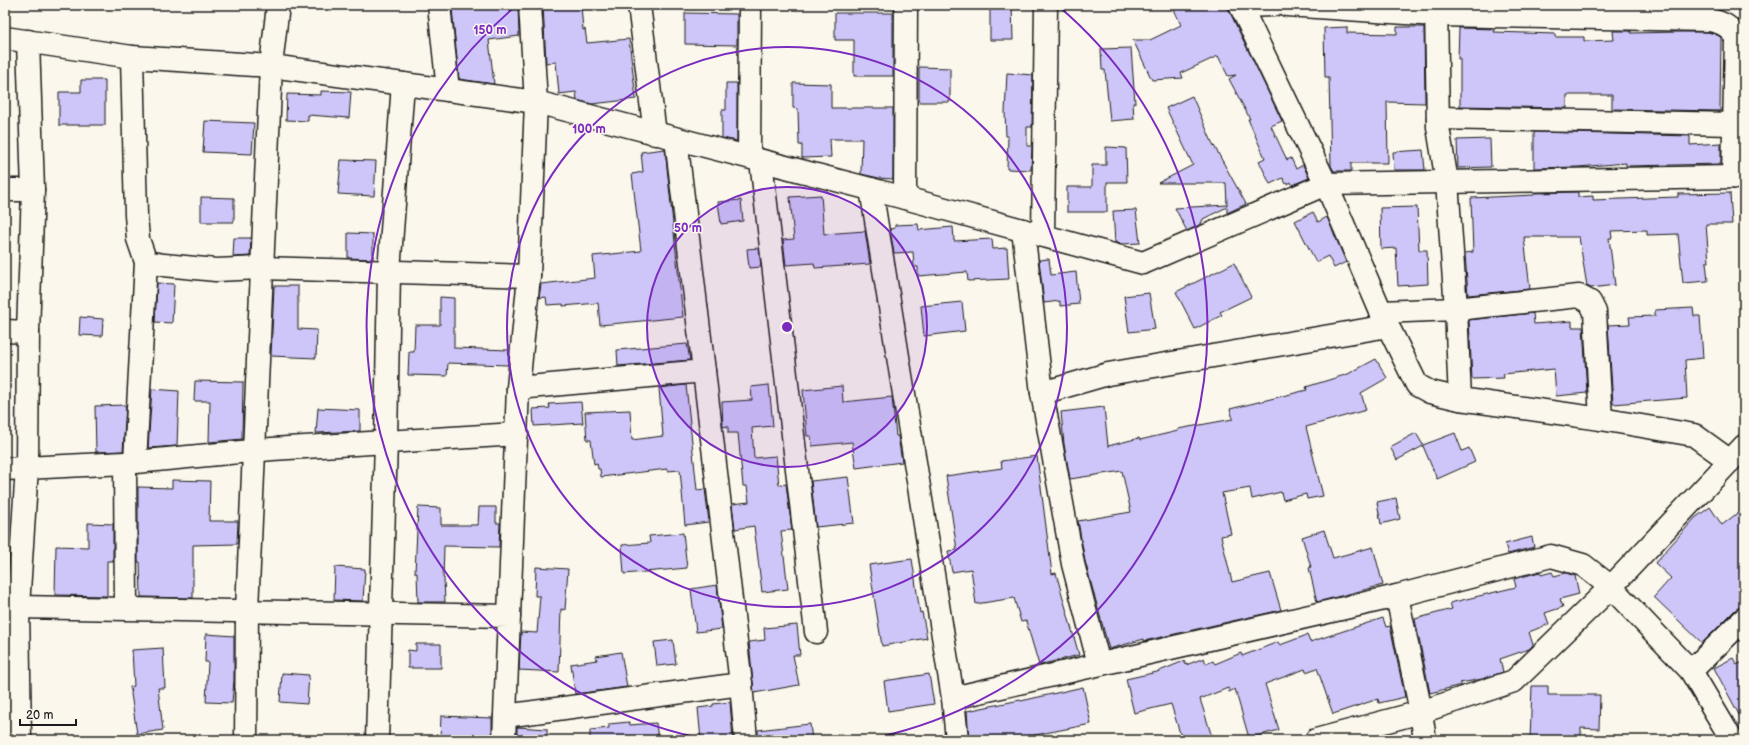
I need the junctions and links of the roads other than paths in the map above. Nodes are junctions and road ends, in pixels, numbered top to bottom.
1 (278, 5) edge
2 (439, 5) edge
3 (530, 5) edge
4 (639, 5) edge
5 (750, 5) edge
6 (906, 5) edge
7 (1046, 5) edge
8 (1273, 5) edge
9 (1287, 5) edge
10 (1241, 6) edge
11 (1436, 10) edge
12 (5, 38) edge
13 (28, 42) junction
14 (132, 57) junction
15 (271, 66) junction
16 (403, 84) junction
17 (448, 90) junction
18 (536, 102) junction
19 (1438, 118) junction
20 (1735, 124) junction
21 (655, 134) junction
22 (676, 139) junction
23 (755, 159) junction
24 (1739, 178) edge
25 (1447, 182) junction
26 (1326, 184) junction
27 (871, 189) junction
28 (5, 190) edge
29 (33, 190) junction
30 (906, 198) junction
31 (1033, 233) junction
32 (146, 262) junction
33 (262, 268) junction
34 (389, 271) junction
35 (529, 276) junction
36 (1456, 309) junction
37 (1384, 319) junction
38 (5, 331) edge
39 (28, 332) junction
40 (704, 371) junction
41 (518, 388) junction
42 (1042, 393) junction
43 (1460, 399) junction
44 (1601, 419) junction
45 (517, 434) junction
46 (386, 442) junction
47 (254, 450) junction
48 (1737, 454) edge
49 (130, 462) junction
50 (27, 467) junction
51 (5, 468) edge
52 (1612, 587) junction
53 (1397, 596) junction
54 (12, 607) edge
55 (126, 608) junction
56 (248, 610) junction
57 (380, 613) junction
58 (509, 616) junction
59 (1744, 619) edge
60 (816, 632) dead end
61 (1099, 664) junction
62 (1691, 671) junction
63 (741, 684) junction
64 (953, 698) junction
65 (1421, 712) junction
66 (505, 716) junction
67 (15, 732) edge
68 (246, 740) edge
69 (377, 740) edge
70 (504, 740) edge
71 (746, 740) edge
72 (957, 740) edge
73 (1316, 740) edge
74 (1425, 740) edge
75 (1732, 740) edge

1 - 15 street
2 - 17 street
3 - 18 street
4 - 21 street
5 - 23 street
6 - 30 street
7 - 31 street
8 - 10 street
9 - 11 street
10 - 26 street
11 - 19 street
11 - 20 street
12 - 13 street
13 - 14 street
13 - 29 street
14 - 15 street
14 - 32 street
15 - 16 street
15 - 33 street
16 - 17 street
16 - 34 street
17 - 18 street
18 - 21 street
18 - 35 street
19 - 20 street
19 - 25 street
20 - 24 street
21 - 22 street
22 - 23 street
22 - 40 street
23 - 27 street
23 - 60 street
24 - 25 street
25 - 26 street
25 - 36 street
26 - 31 street
26 - 37 street
27 - 30 street
27 - 64 street
28 - 29 street
29 - 39 street
30 - 31 street
31 - 42 street
32 - 33 street
32 - 49 street
33 - 34 street
33 - 47 street
34 - 35 street
34 - 46 street
35 - 41 street
36 - 37 street
36 - 43 street
36 - 44 street
37 - 42 street
37 - 43 street
38 - 39 street
39 - 50 street
40 - 41 street
40 - 63 street
41 - 45 street
42 - 61 street
43 - 44 street
44 - 48 street
45 - 46 street
45 - 58 street
46 - 47 street
46 - 57 street
47 - 49 street
47 - 56 street
48 - 52 street
49 - 50 street
49 - 55 street
50 - 51 street
50 - 54 street
52 - 53 street
52 - 62 street
52 - 65 street
53 - 61 street
53 - 65 street
54 - 55 street
54 - 67 street
55 - 56 street
56 - 57 street
56 - 68 street
57 - 58 street
57 - 69 street
58 - 66 street
59 - 62 street
61 - 64 street
62 - 75 street
63 - 66 street
63 - 71 street
64 - 72 street
65 - 73 street
65 - 74 street
66 - 70 street

